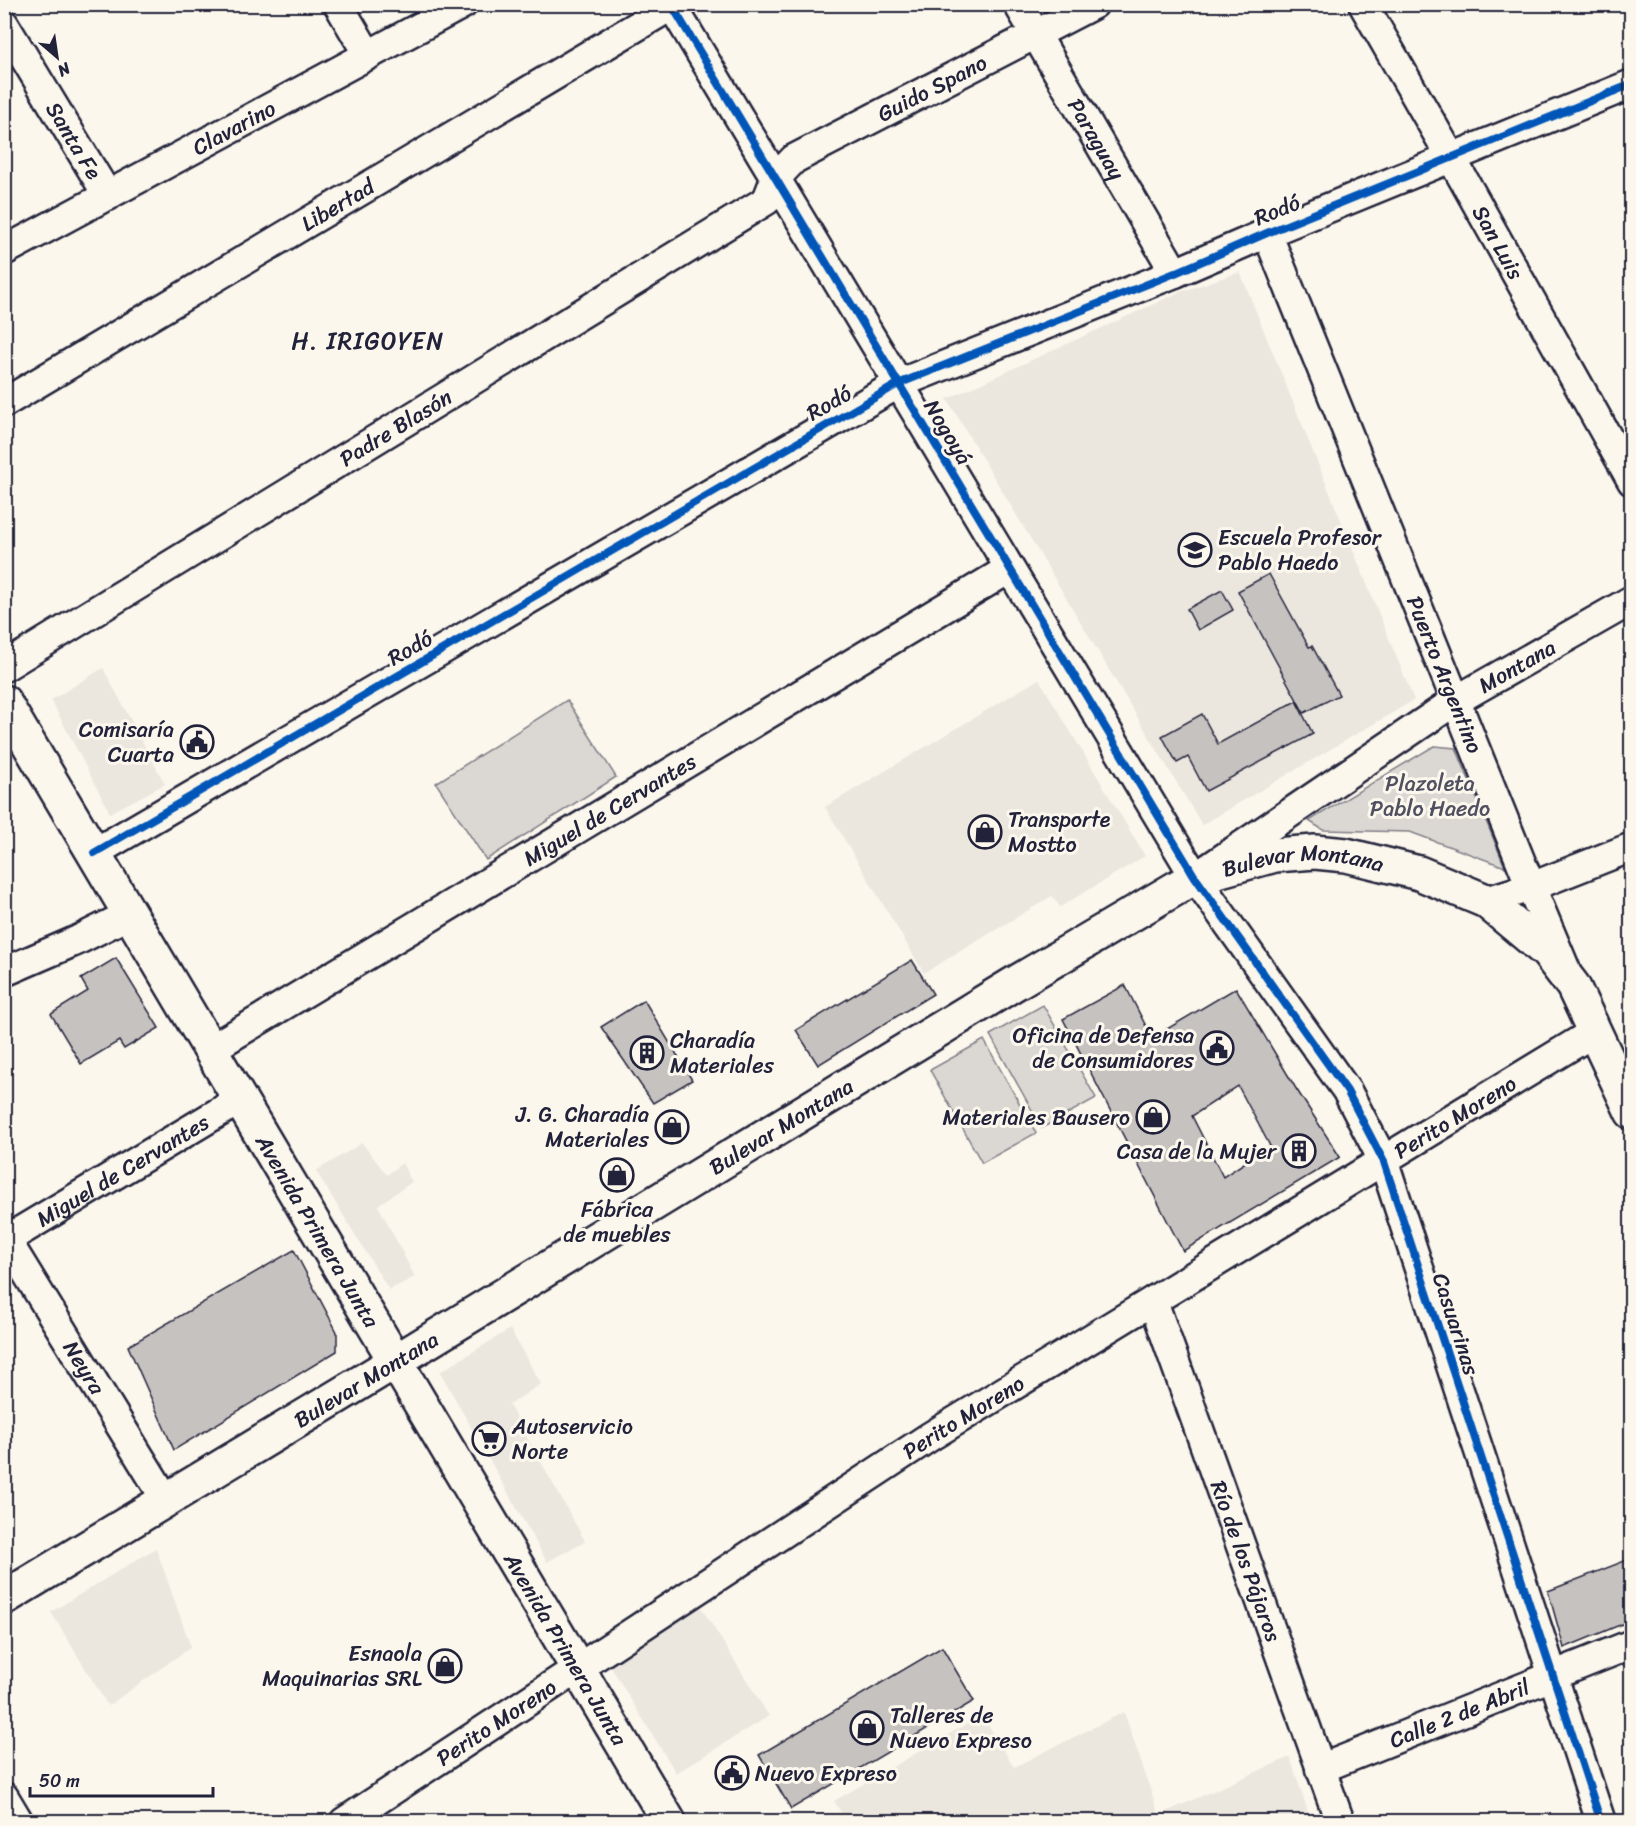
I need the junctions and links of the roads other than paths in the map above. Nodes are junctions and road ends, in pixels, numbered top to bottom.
1 (338, 4) edge
2 (463, 4) edge
3 (1018, 4) edge
4 (1094, 4) edge
5 (1363, 4) edge
6 (671, 5) edge
7 (4, 24) edge
8 (1036, 34) junction
9 (368, 55) junction
10 (1632, 84) edge
11 (1452, 159) junction
12 (775, 179) junction
13 (108, 196) junction
14 (1267, 233) junction
15 (4, 251) edge
16 (1175, 273) junction
17 (898, 384) junction
18 (4, 403) edge
19 (1632, 481) edge
20 (1009, 569) junction
21 (1632, 600) edge
22 (4, 667) edge
23 (1455, 701) junction
24 (4, 702) edge
25 (1632, 847) edge
26 (94, 853) junction
27 (1194, 877) junction
28 (1531, 887) junction
29 (1486, 901) junction
30 (130, 914) junction
31 (4, 972) edge
32 (1573, 986) junction
33 (1594, 1032) junction
34 (211, 1049) junction
35 (241, 1099) junction
36 (1632, 1112) edge
37 (1384, 1162) junction
38 (5, 1238) edge
39 (1153, 1301) junction
40 (396, 1361) junction
41 (166, 1500) junction
42 (4, 1598) edge
43 (1632, 1644) edge
44 (578, 1667) junction
45 (1553, 1676) junction
46 (1320, 1769) junction
47 (4, 1797) edge
48 (19, 1821) edge
49 (344, 1821) edge
50 (669, 1821) edge
51 (1340, 1821) edge
52 (1601, 1821) edge

1 - 9 street
2 - 9 street, Clavarino
3 - 8 street, Paraguay
4 - 8 street, Guido Spano
5 - 11 street, San Luis
6 - 12 street, Nogoyá
6 - 18 street, Libertad
7 - 13 street, Santa Fe
8 - 12 street, Guido Spano
8 - 16 street, Paraguay
9 - 13 street, Clavarino
10 - 11 street, Rodó
11 - 14 street, Rodó
11 - 19 street, San Luis
12 - 17 street, Nogoyá
12 - 22 street, Padre Blasón
13 - 15 street, Clavarino
14 - 16 street, Rodó
14 - 23 street, Puerto Argentino
16 - 17 street, Rodó
17 - 20 street, Nogoyá
17 - 26 street, Rodó
20 - 27 street, Nogoyá
20 - 34 street, Miguel de Cervantes
21 - 23 street, Montana
23 - 27 street, Montana
23 - 28 street, Puerto Argentino
24 - 26 main road, Avenida Primera Junta
25 - 28 street
26 - 30 main road, Avenida Primera Junta
27 - 29 main road, Bulevar Montana
27 - 37 street, Casuarinas
27 - 40 main road, Bulevar Montana
28 - 29 street
28 - 32 street, Puerto Argentino
29 - 32 main road, Bulevar Montana
30 - 31 street
30 - 34 main road, Avenida Primera Junta
32 - 33 main road, Puerto Argentino
33 - 36 main road, Puerto Argentino
33 - 37 street, Perito Moreno
34 - 35 main road, Avenida Primera Junta
35 - 38 street, Miguel de Cervantes
35 - 40 main road, Avenida Primera Junta
37 - 39 street, Perito Moreno
37 - 45 street, Casuarinas
38 - 41 street, Neyra
39 - 44 street, Perito Moreno
39 - 46 street, Río de los Pájaros
40 - 41 main road, Bulevar Montana
40 - 44 main road, Avenida Primera Junta
41 - 42 main road, Bulevar Montana
43 - 45 street, Calle 2 de Abril
44 - 49 street, Perito Moreno
44 - 50 main road, Avenida Primera Junta
45 - 46 street, Calle 2 de Abril
45 - 52 street, Casuarinas
46 - 51 street, Río de los Pájaros
47 - 48 street

